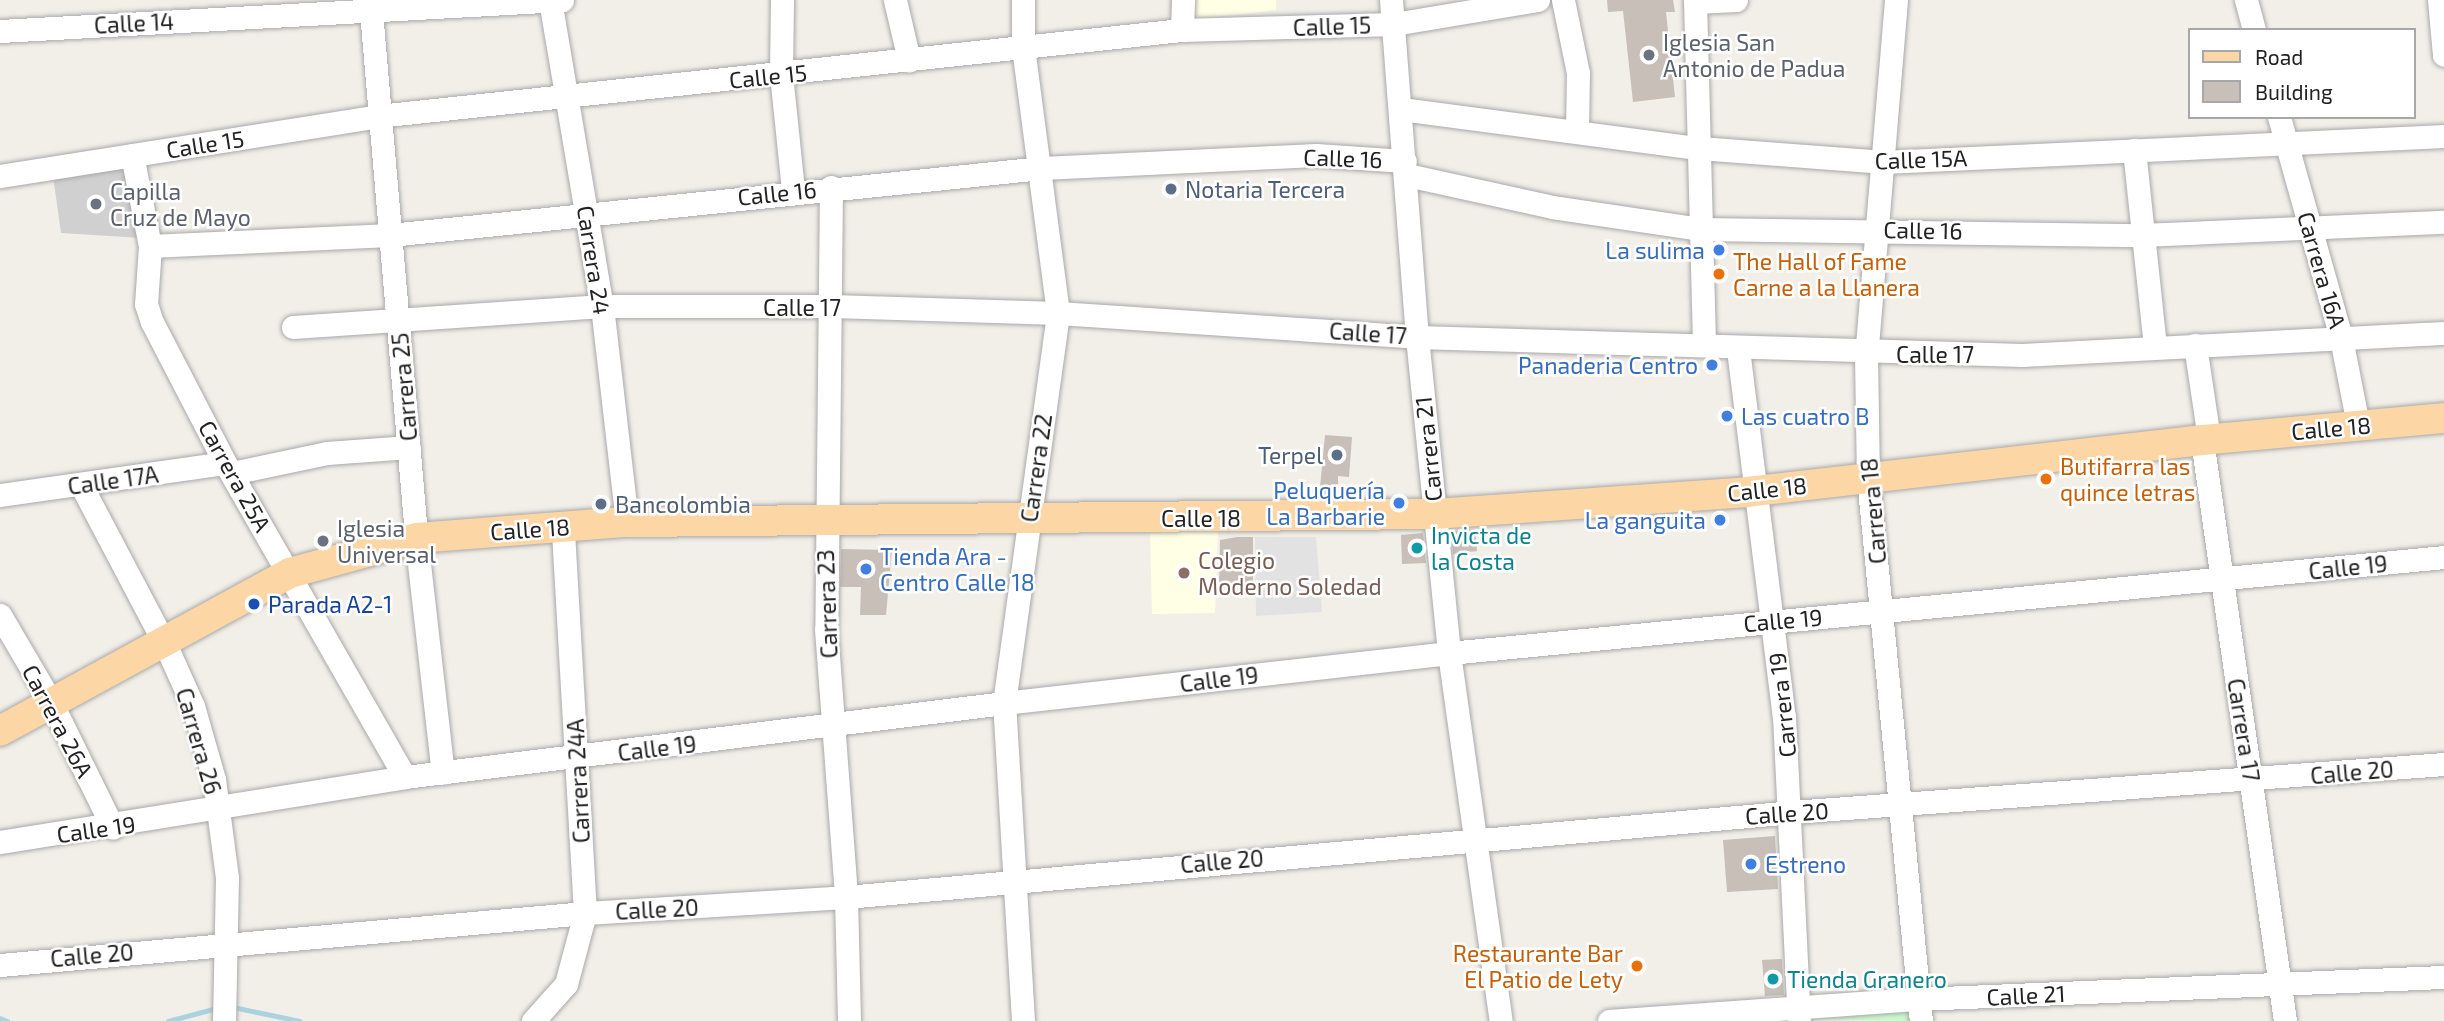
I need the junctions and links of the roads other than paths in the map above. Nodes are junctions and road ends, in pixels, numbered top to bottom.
1 (551, 0) edge
2 (562, 0) edge
3 (782, 0) edge
4 (895, 0) edge
5 (1023, 0) edge
6 (1183, 0) edge
7 (1391, 0) edge
8 (1538, 0) edge
9 (1563, 0) edge
10 (1736, 0) edge
11 (1896, 0) edge
12 (2246, 0) edge
13 (2439, 0) edge
14 (1695, 1) edge
15 (370, 4) edge
16 (1394, 23) junction
17 (2253, 28) edge
18 (1182, 30) junction
19 (0, 31) edge
20 (1023, 48) junction
21 (2444, 55) edge
22 (909, 60) junction
23 (781, 74) junction
24 (565, 99) junction
25 (1401, 108) junction
26 (378, 116) junction
27 (2280, 119) edge
28 (1577, 130) junction
29 (2444, 135) edge
30 (2286, 141) junction
31 (1699, 148) junction
32 (2134, 150) junction
33 (132, 155) junction
34 (1884, 162) junction
35 (1042, 168) junction
36 (1406, 168) junction
37 (0, 176) edge
38 (831, 187) junction
39 (793, 191) junction
40 (587, 213) junction
41 (2444, 222) edge
42 (1701, 229) junction
43 (1879, 229) junction
44 (2311, 232) junction
45 (390, 235) junction
46 (2141, 235) junction
47 (150, 246) junction
48 (602, 306) junction
49 (832, 306) junction
50 (1058, 313) junction
51 (398, 316) junction
52 (293, 327) dead end
53 (2444, 334) edge
54 (1417, 337) junction
55 (2341, 338) junction
56 (1704, 345) junction
57 (2195, 345) junction
58 (2155, 346) junction
59 (1738, 349) junction
60 (1866, 354) junction
61 (2444, 418) edge
62 (2358, 425) junction
63 (2205, 440) junction
64 (409, 447) junction
65 (229, 468) junction
66 (1868, 478) junction
67 (80, 485) junction
68 (1754, 492) junction
69 (0, 495) edge
70 (1435, 514) junction
71 (824, 519) junction
72 (1028, 520) junction
73 (627, 522) junction
74 (563, 526) junction
75 (417, 538) junction
76 (2444, 558) edge
77 (290, 573) junction
78 (2221, 580) junction
79 (1883, 613) junction
80 (0, 615) edge
81 (1773, 620) junction
82 (163, 639) junction
83 (1449, 653) junction
84 (51, 702) junction
85 (1004, 703) junction
86 (832, 726) junction
87 (0, 731) edge
88 (576, 758) junction
89 (2444, 764) edge
90 (443, 774) junction
91 (405, 777) junction
92 (2252, 780) junction
93 (1901, 805) junction
94 (218, 810) junction
95 (1791, 813) junction
96 (113, 828) junction
97 (1474, 839) junction
98 (0, 842) edge
99 (1014, 879) junction
100 (846, 897) junction
101 (585, 913) junction
102 (223, 948) junction
103 (0, 965) edge
104 (2444, 977) edge
105 (2280, 983) junction
106 (1920, 1010) edge
107 (1798, 1014) edge
108 (224, 1019) edge
109 (533, 1021) edge
110 (849, 1021) edge
111 (1023, 1021) edge
112 (1502, 1021) edge
113 (1609, 1021) edge
114 (2285, 1021) edge

1 - 2 street, Calle 14
1 - 15 street, Calle 14
1 - 24 street, Carrera 24
3 - 23 street
4 - 22 street
5 - 20 street, Carrera 22
6 - 18 street
7 - 16 street, Carrera 21
8 - 16 street, Calle 15
9 - 28 street
10 - 14 street
11 - 34 street, Carrera 18
12 - 17 street
13 - 21 street
14 - 31 street
15 - 19 street, Calle 14
15 - 26 street, Carrera 25
16 - 18 street, Calle 15
16 - 25 street, Carrera 21
18 - 20 street, Calle 15
20 - 22 street, Calle 15
20 - 35 street, Carrera 22
22 - 23 street, Calle 15
23 - 24 street, Calle 15
23 - 39 street
24 - 26 street, Calle 15
24 - 40 street, Carrera 24
25 - 28 street, Calle 15A
25 - 36 street, Carrera 21
26 - 33 street, Calle 15
26 - 45 street, Carrera 25
27 - 30 street, Carrera 16A
28 - 31 street, Calle 15A
29 - 30 street, Calle 15A
30 - 32 street, Calle 15A
30 - 44 street, Carrera 16A
31 - 34 street, Calle 15A
31 - 42 street
32 - 34 street, Calle 15A
32 - 46 street
33 - 37 street, Calle 15
33 - 47 street, Carrera 25A
34 - 43 street, Carrera 18
35 - 36 street, Calle 16
35 - 38 street, Calle 16
35 - 50 street, Carrera 22
36 - 42 street, Calle 16
36 - 54 street, Carrera 21
38 - 39 street, Calle 16
38 - 49 street, Carrera 23
39 - 40 street, Calle 16
40 - 45 street, Calle 16
40 - 48 street, Carrera 24
41 - 44 street, Calle 16
42 - 43 street, Calle 16
42 - 56 street
43 - 46 street, Calle 16
43 - 60 street, Carrera 18
44 - 46 street, Calle 16
44 - 55 street, Carrera 16A
45 - 47 street, Calle 16
45 - 51 street, Carrera 25
46 - 58 street
47 - 65 street, Carrera 25A
48 - 49 street, Calle 17
48 - 51 street, Calle 17
48 - 73 street, Carrera 24
49 - 50 street, Calle 17
49 - 71 street, Carrera 23
50 - 54 street, Calle 17
50 - 72 street, Carrera 22
51 - 52 street, Calle 17
51 - 64 street, Carrera 25
53 - 55 street, Calle 17
54 - 56 street, Calle 17
54 - 70 street, Carrera 21
55 - 57 street, Calle 17
55 - 62 street, Carrera 16A
56 - 59 street, Calle 17
57 - 58 street, Calle 17
57 - 63 street, Carrera 17
58 - 60 street, Calle 17
59 - 60 street, Calle 17
59 - 68 street, Carrera 19
60 - 66 street, Carrera 18
61 - 62 main road, Calle 18
62 - 63 main road, Calle 18
63 - 66 main road, Calle 18
63 - 78 street, Carrera 17
64 - 65 street, Calle 17A
64 - 75 street, Carrera 25
65 - 67 street, Calle 17A
65 - 77 street, Carrera 25A
66 - 68 main road, Calle 18
66 - 79 street, Carrera 18
67 - 69 street, Calle 17A
67 - 82 street, Carrera 26
68 - 70 main road, Calle 18
68 - 81 street, Carrera 19
70 - 72 main road, Calle 18
70 - 83 street, Carrera 21
71 - 72 main road, Calle 18
71 - 73 main road, Calle 18
71 - 86 street, Carrera 23
72 - 85 street, Carrera 22
73 - 74 main road, Calle 18
74 - 75 main road, Calle 18
74 - 88 street, Carrera 24A
75 - 77 main road, Calle 18
75 - 90 street, Carrera 25
76 - 78 street, Calle 19
77 - 82 main road, Calle 18
77 - 91 street, Carrera 25A
78 - 79 street, Calle 19
78 - 92 street, Carrera 17
79 - 81 street, Calle 19
79 - 93 street, Carrera 18
80 - 84 street, Carrera 26A
81 - 83 street, Calle 19
81 - 95 street, Carrera 19
82 - 84 main road, Calle 18
82 - 94 street, Carrera 26
83 - 85 street, Calle 19
83 - 97 street, Carrera 21
84 - 87 main road, Calle 18
84 - 96 street, Carrera 26A
85 - 86 street, Calle 19
85 - 99 street, Carrera 22
86 - 88 street, Calle 19
86 - 100 street, Carrera 23
88 - 90 street, Calle 19
88 - 101 street, Carrera 24A
89 - 92 street, Calle 20
90 - 91 street, Calle 19
91 - 94 street, Calle 19
92 - 93 street, Calle 20
92 - 105 street, Carrera 17
93 - 95 street, Calle 20
93 - 106 street, Carrera 18
94 - 96 street, Calle 19
94 - 102 street, Carrera 26
95 - 97 street, Calle 20
95 - 107 street, Carrera 19
96 - 98 street, Calle 19
97 - 99 street, Calle 20
97 - 112 street, Carrera 21
99 - 100 street, Calle 20
99 - 111 street, Carrera 22
100 - 101 street, Calle 20
100 - 110 street, Carrera 23
101 - 102 street, Calle 20
101 - 109 street, Carrera 24A
102 - 103 street, Calle 20
102 - 108 street, Carrera 26
104 - 105 street, Calle 21
105 - 106 street, Calle 21
105 - 114 street, Carrera 17
106 - 107 street, Calle 21
107 - 113 street, Calle 21

